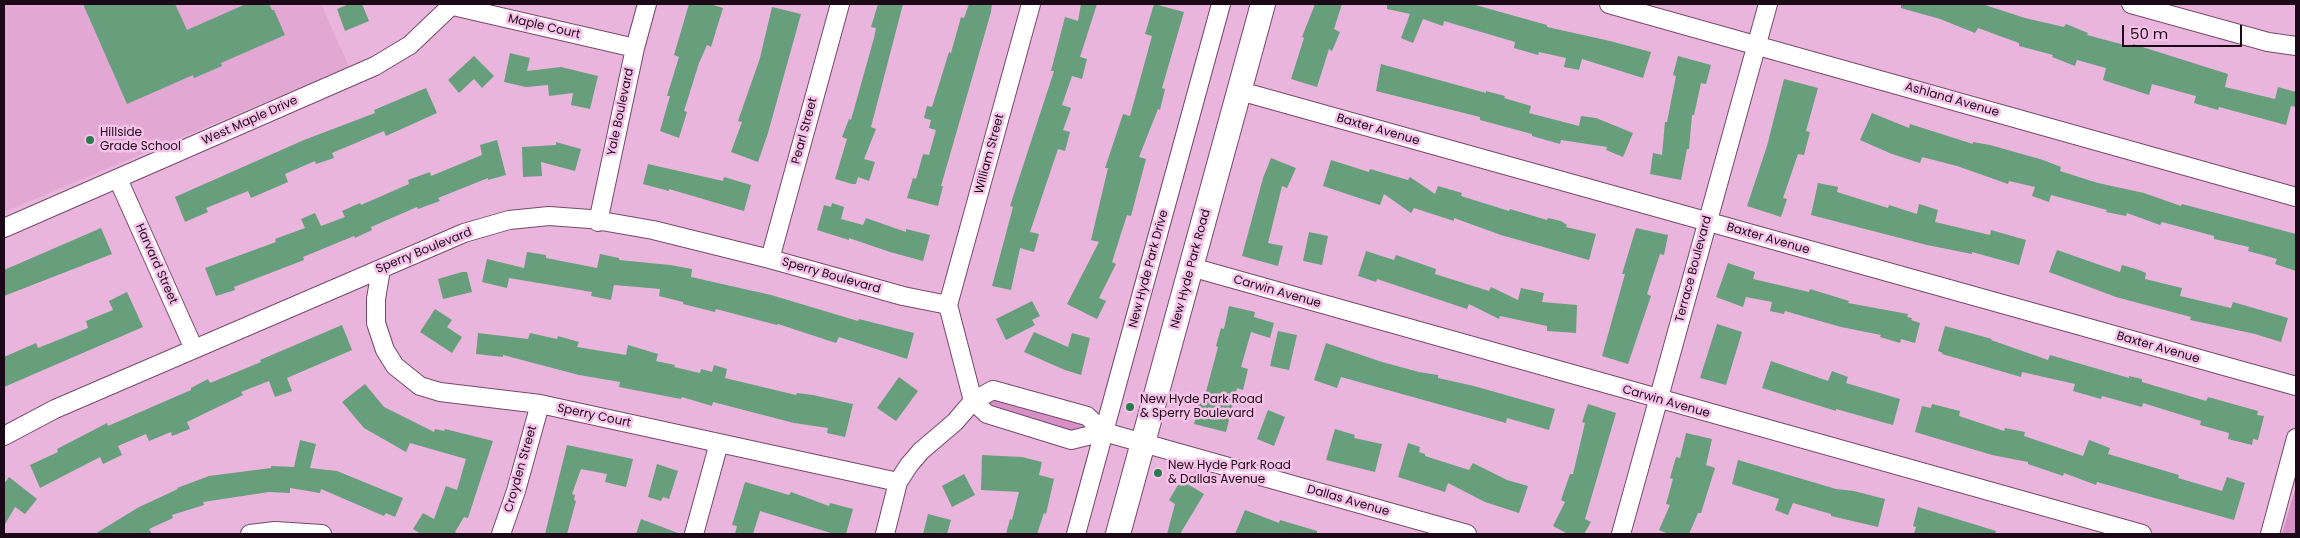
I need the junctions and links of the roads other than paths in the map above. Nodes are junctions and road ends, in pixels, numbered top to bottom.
1 (647, 4) edge
2 (840, 4) edge
3 (1032, 4) edge
4 (1221, 4) edge
5 (1263, 4) edge
6 (1609, 4) edge
7 (1768, 4) edge
8 (2131, 4) edge
9 (453, 5) edge
10 (1756, 45) junction
11 (2296, 46) edge
12 (635, 48) junction
13 (1240, 91) junction
14 (118, 179) junction
15 (2296, 197) edge
16 (598, 222) junction
17 (1707, 222) junction
18 (4, 228) edge
19 (770, 259) junction
20 (1191, 267) junction
21 (381, 269) junction
22 (948, 305) junction
23 (194, 349) junction
24 (2296, 386) edge
25 (1658, 399) junction
26 (973, 401) junction
27 (540, 404) junction
28 (1104, 432) junction
29 (4, 436) edge
30 (2296, 438) edge
31 (719, 443) junction
32 (1143, 443) junction
33 (898, 482) junction
34 (250, 534) edge
35 (322, 534) edge
36 (501, 534) edge
37 (694, 534) edge
38 (884, 534) edge
39 (1076, 534) edge
40 (1118, 534) edge
41 (1467, 534) edge
42 (1621, 534) edge
43 (2142, 534) edge
44 (2270, 534) edge

1 - 12 street, Yale Boulevard
2 - 19 street, Pearl Street
3 - 22 street, William Street
4 - 28 street, New Hyde Park Drive
5 - 13 main road, New Hyde Park Road
6 - 10 street, Ashland Avenue
7 - 10 street, Terrace Boulevard
8 - 11 street
9 - 12 street, Maple Court
9 - 14 street, West Maple Drive
10 - 15 street, Ashland Avenue
10 - 17 street, Terrace Boulevard
12 - 16 street, Yale Boulevard
13 - 17 street, Baxter Avenue
13 - 20 main road, New Hyde Park Road
14 - 18 street, West Maple Drive
14 - 23 street, Harvard Street
16 - 19 street, Sperry Boulevard
16 - 21 street, Sperry Boulevard
17 - 24 street, Baxter Avenue
17 - 25 street, Terrace Boulevard
19 - 22 street, Sperry Boulevard
20 - 25 street, Carwin Avenue
20 - 32 main road, New Hyde Park Road
21 - 23 street, Sperry Boulevard
21 - 27 street, Sperry Court
22 - 26 street
23 - 29 street, Sperry Boulevard
25 - 42 street, Terrace Boulevard
25 - 43 street, Carwin Avenue
26 - 28 street
26 - 28 street
26 - 33 street
27 - 31 street, Sperry Court
27 - 36 street, Croyden Street
28 - 32 street
28 - 39 street, New Hyde Park Drive
30 - 44 street
31 - 33 street, Sperry Court
31 - 37 street
32 - 40 main road, New Hyde Park Road
32 - 41 street, Dallas Avenue
33 - 38 street
34 - 35 street

